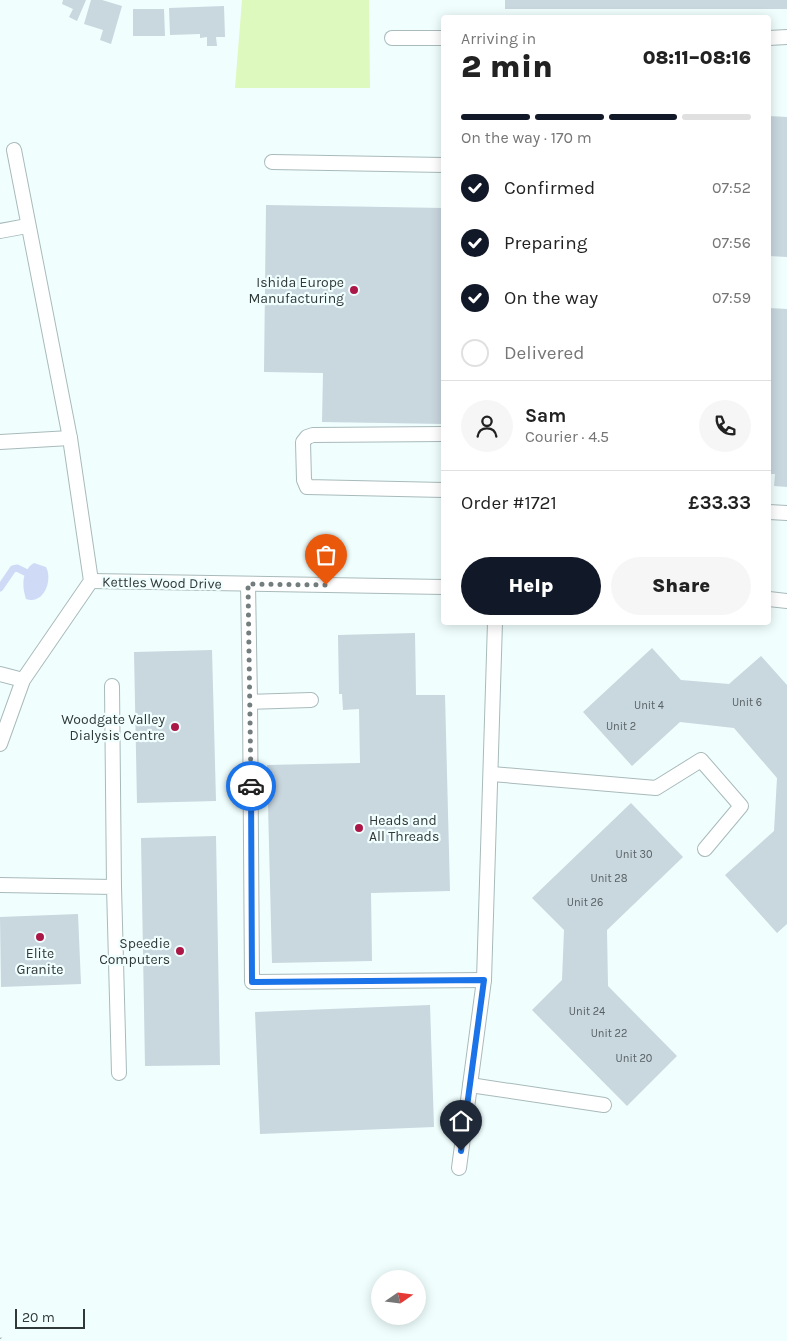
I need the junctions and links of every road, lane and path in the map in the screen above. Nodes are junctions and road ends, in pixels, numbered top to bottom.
1 (787, 37) edge
2 (392, 38) dead end
3 (441, 38) edge
4 (771, 38) edge
5 (14, 150) dead end
6 (272, 162) dead end
7 (441, 165) edge
8 (27, 226) junction
9 (0, 231) edge
10 (441, 434) edge
11 (70, 438) junction
12 (0, 442) edge
13 (441, 490) edge
14 (771, 512) edge
15 (787, 513) edge
16 (91, 582) junction
17 (248, 584) junction
18 (441, 587) edge
19 (771, 599) edge
20 (787, 601) edge
21 (495, 625) edge
22 (0, 674) edge
23 (23, 680) junction
24 (112, 686) dead end
25 (311, 700) dead end
26 (250, 702) junction
27 (0, 744) edge
28 (492, 774) junction
29 (705, 849) dead end
30 (0, 885) edge
31 (114, 887) junction
32 (484, 980) junction
33 (119, 1073) dead end
34 (470, 1086) junction
35 (604, 1105) dead end
36 (459, 1168) dead end
37 (0, 1338) edge
38 (2, 1341) edge

1 - 4 lane
2 - 3 lane
5 - 8 lane
6 - 7 lane
8 - 9 lane
8 - 11 lane
10 - 13 lane
11 - 12 lane
11 - 16 lane
14 - 15 lane
16 - 17 lane, Kettles Wood Drive
16 - 23 lane
17 - 18 lane, Kettles Wood Drive
17 - 26 lane
19 - 20 lane
21 - 28 lane
22 - 23 lane
23 - 27 lane
24 - 31 lane
25 - 26 lane
26 - 32 lane
28 - 29 lane
28 - 32 lane
30 - 31 lane
31 - 33 lane
32 - 34 lane
34 - 35 lane
34 - 36 lane
37 - 38 path

